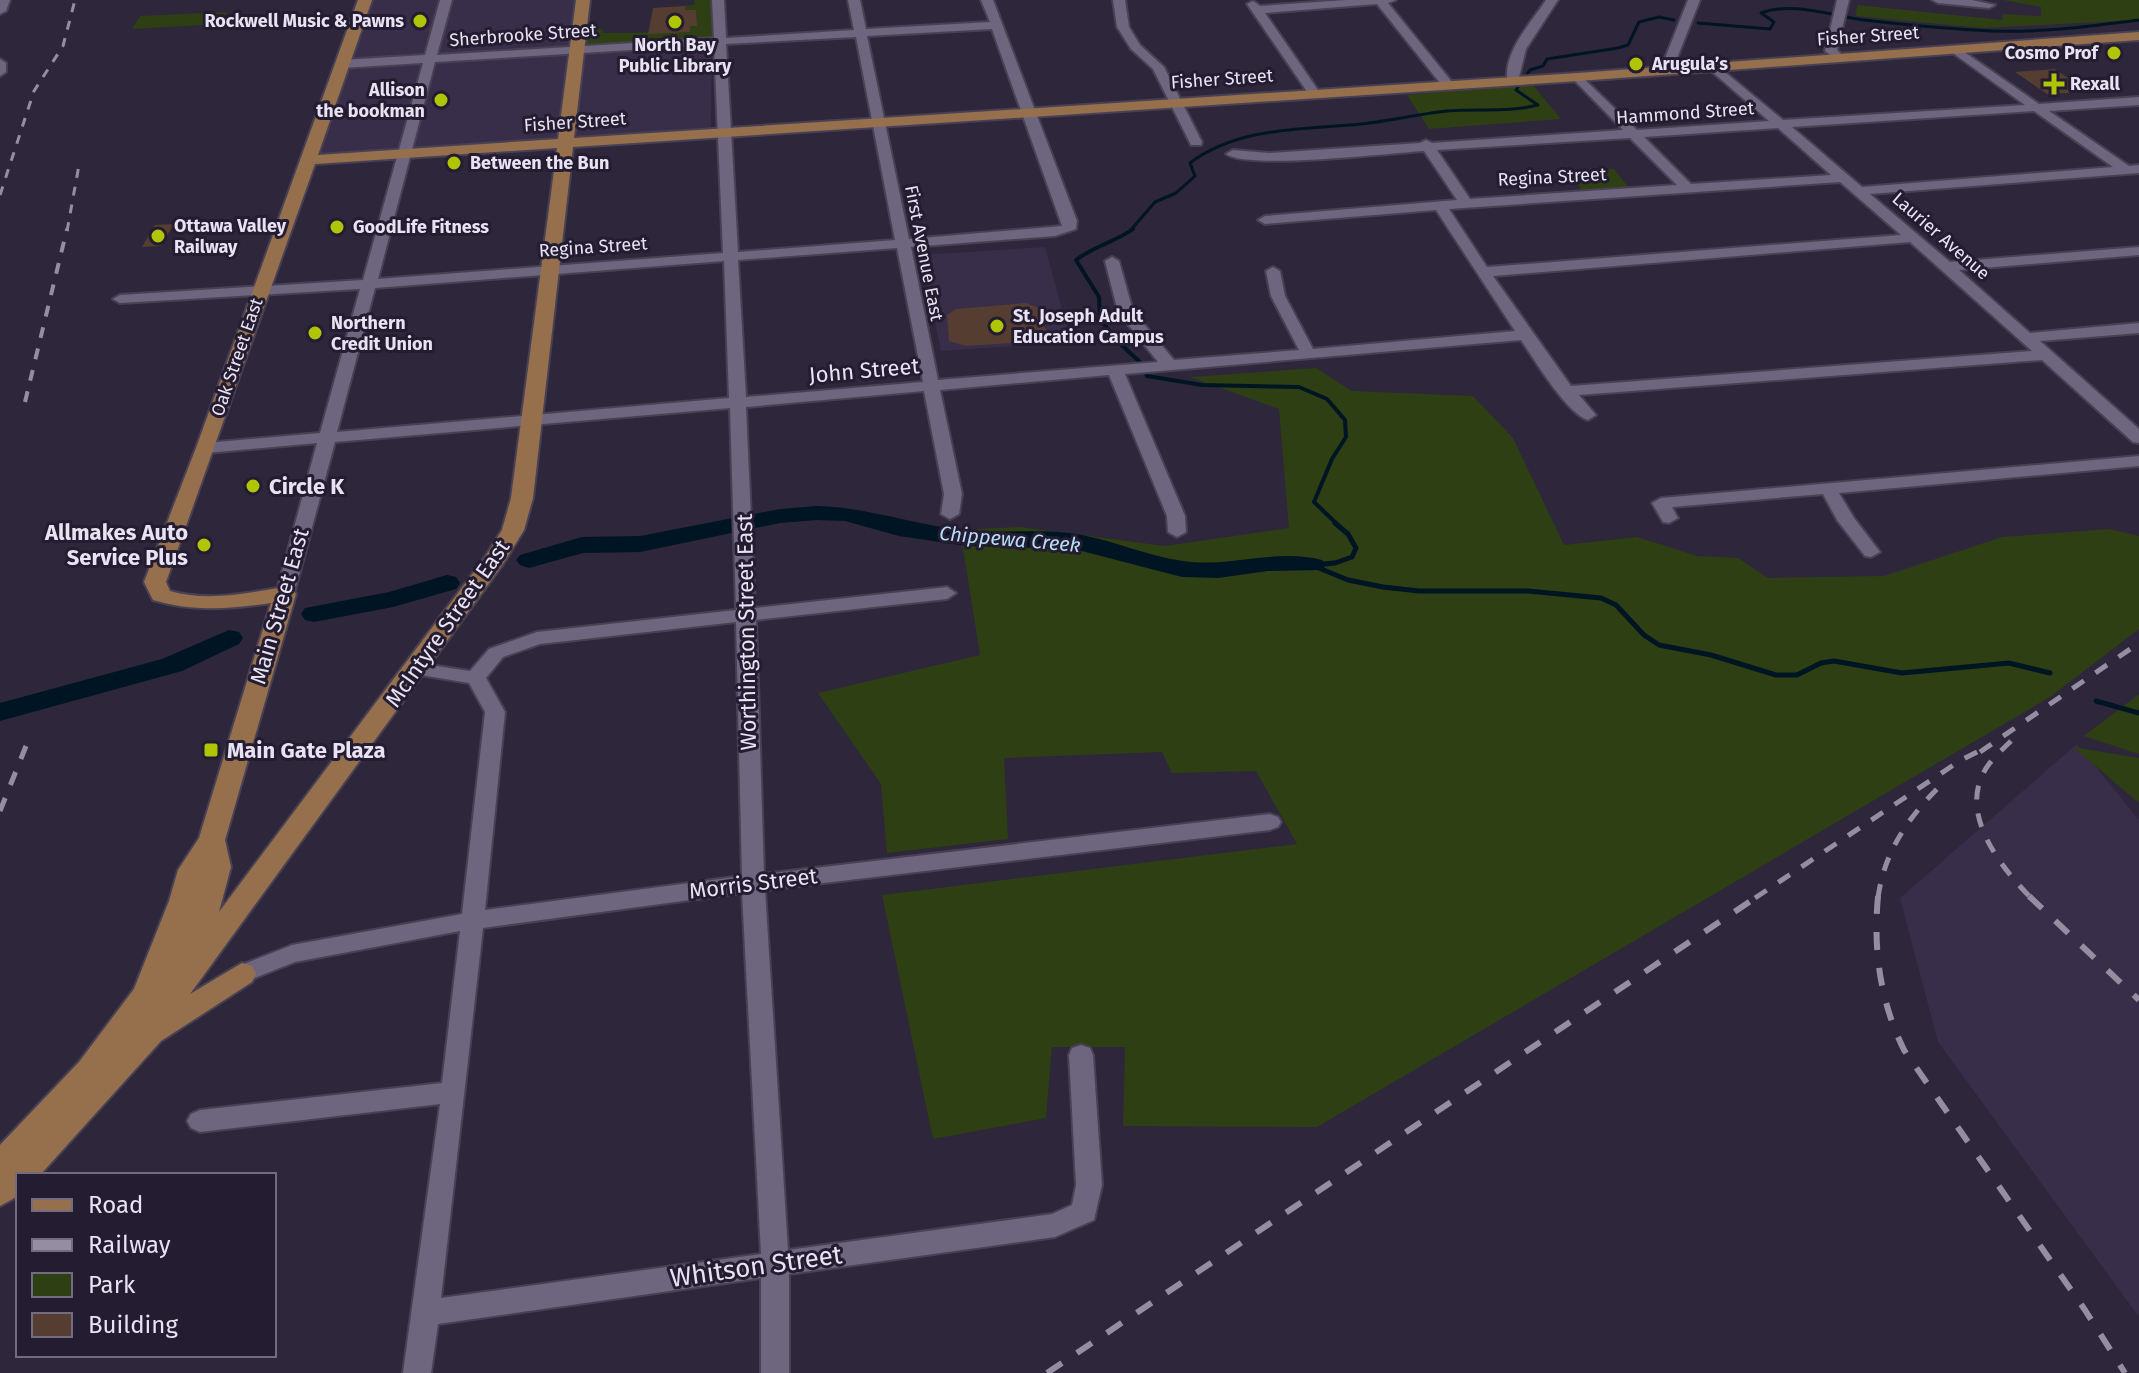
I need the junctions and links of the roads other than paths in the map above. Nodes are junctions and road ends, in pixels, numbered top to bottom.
1 (4, 0) edge
2 (365, 0) edge
3 (446, 0) edge
4 (583, 0) edge
5 (718, 0) edge
6 (854, 0) edge
7 (987, 0) edge
8 (1119, 0) edge
9 (1383, 0) edge
10 (1552, 0) edge
11 (1694, 0) edge
12 (1938, 0) edge
13 (1254, 5) edge
14 (1989, 5) dead end
15 (0, 11) edge
16 (1840, 11) edge
17 (994, 25) junction
18 (861, 34) junction
19 (2139, 36) edge
20 (1832, 41) junction
21 (721, 42) junction
22 (577, 50) junction
23 (1956, 51) junction
24 (1881, 55) junction
25 (1839, 58) junction
26 (430, 59) junction
27 (0, 63) edge
28 (342, 64) junction
29 (1714, 67) junction
30 (1666, 71) junction
31 (0, 72) edge
32 (1578, 77) junction
33 (1523, 80) junction
34 (1448, 85) junction
35 (1314, 93) junction
36 (2139, 101) edge
37 (1176, 103) junction
38 (2038, 108) junction
39 (1028, 112) junction
40 (880, 123) junction
41 (1781, 125) junction
42 (723, 132) junction
43 (1635, 134) junction
44 (1196, 142) dead end
45 (565, 143) junction
46 (1426, 144) junction
47 (405, 154) junction
48 (1233, 154) dead end
49 (307, 160) junction
50 (2133, 170) edge
51 (1842, 178) junction
52 (1688, 189) junction
53 (1858, 191) junction
54 (1466, 203) junction
55 (1440, 205) junction
56 (1265, 220) dead end
57 (1912, 238) junction
58 (901, 244) junction
59 (2139, 251) edge
60 (728, 256) junction
61 (1112, 261) dead end
62 (1947, 267) junction
63 (550, 270) junction
64 (1273, 271) dead end
65 (1484, 272) junction
66 (369, 284) junction
67 (261, 290) junction
68 (120, 299) dead end
69 (2139, 328) edge
70 (1526, 335) junction
71 (2026, 338) junction
72 (1308, 353) junction
73 (2044, 355) junction
74 (1171, 367) junction
75 (1118, 370) junction
76 (930, 387) junction
77 (1566, 391) junction
78 (738, 403) junction
79 (1588, 415) dead end
80 (2139, 419) edge
81 (531, 420) junction
82 (2118, 420) junction
83 (326, 437) junction
84 (2139, 438) edge
85 (206, 448) junction
86 (2139, 461) edge
87 (1828, 488) junction
88 (950, 514) dead end
89 (1669, 518) dead end
90 (1177, 532) dead end
91 (1871, 552) dead end
92 (947, 593) dead end
93 (285, 594) junction
94 (213, 602) junction
95 (745, 615) junction
96 (266, 651) junction
97 (416, 669) junction
98 (475, 678) junction
99 (1270, 822) dead end
100 (212, 840) junction
101 (753, 883) junction
102 (470, 921) junction
103 (242, 974) joint
104 (176, 991) junction
105 (147, 1038) junction
106 (1081, 1055) dead end
107 (454, 1092) junction
108 (200, 1121) dead end
109 (0, 1164) edge
110 (22, 1173) edge
111 (16, 1179) edge
112 (0, 1192) edge
113 (775, 1263) junction
114 (425, 1313) junction
115 (417, 1373) edge
116 (775, 1373) edge

1 - 15 street
2 - 28 main road, Oak Street East
3 - 26 street, Main Street East
4 - 22 main road, McIntyre Street East
5 - 21 street, Worthington Street East
6 - 18 street, First Avenue East
7 - 17 street
8 - 37 street
9 - 13 street
9 - 34 street
10 - 33 street
11 - 30 street
12 - 14 street
13 - 35 street
16 - 20 street
17 - 18 street, Sherbrooke Street
17 - 39 street
18 - 21 street, Sherbrooke Street
18 - 40 street, First Avenue East
19 - 23 main road, Fisher Street
20 - 24 main road
20 - 25 street
21 - 22 street, Sherbrooke Street
21 - 42 street, Worthington Street East
22 - 26 street, Sherbrooke Street
22 - 45 main road, McIntyre Street East
23 - 24 main road, Fisher Street
23 - 38 street
24 - 25 main road, Fisher Street
25 - 29 main road, Fisher Street
26 - 28 street, Sherbrooke Street
26 - 47 street, Main Street East
27 - 31 street
28 - 49 main road, Oak Street East
29 - 30 main road, Fisher Street
29 - 41 street, Laurier Avenue
30 - 32 main road, Fisher Street
32 - 33 main road, Fisher Street
32 - 43 street
33 - 34 main road, Fisher Street
34 - 35 main road, Fisher Street
35 - 37 main road, Fisher Street
36 - 38 street, Hammond Street
37 - 39 main road, Fisher Street
37 - 44 street
38 - 41 street, Hammond Street
38 - 50 street
39 - 40 main road, Fisher Street
39 - 58 street, Regina Street
40 - 42 main road, Fisher Street
40 - 58 street, First Avenue East
41 - 43 street, Hammond Street
41 - 51 street, Laurier Avenue
42 - 45 main road, Fisher Street
42 - 60 street, Worthington Street East
43 - 46 street, Hammond Street
43 - 52 street
45 - 47 main road, Fisher Street
45 - 63 main road, McIntyre Street East
46 - 48 street, Hammond Street
46 - 54 street
47 - 49 main road, Fisher Street
47 - 66 street, Main Street East
49 - 67 main road, Oak Street East
50 - 53 street
51 - 52 street, Regina Street
51 - 53 street, Laurier Avenue
52 - 54 street, Regina Street
53 - 57 street, Laurier Avenue
54 - 55 street, Regina Street
55 - 56 street, Regina Street
55 - 65 street
57 - 62 street, Laurier Avenue
57 - 65 street
58 - 60 street, Regina Street
58 - 76 street, First Avenue East
59 - 62 street
60 - 63 street, Regina Street
60 - 78 street, Worthington Street East
61 - 74 street
62 - 71 street, Laurier Avenue
63 - 66 street, Regina Street
63 - 81 main road, McIntyre Street East
64 - 72 street
65 - 70 street
66 - 67 street, Regina Street
66 - 83 street, Main Street East
67 - 68 street, Regina Street
67 - 85 main road, Oak Street East
69 - 71 street
70 - 72 street, John Street
70 - 77 street
71 - 73 street, Laurier Avenue
72 - 74 street, John Street
73 - 77 street
73 - 82 street, Laurier Avenue
74 - 75 street, John Street
75 - 76 street, John Street
75 - 90 street
76 - 78 street, John Street
76 - 88 street, First Avenue East
77 - 79 street
78 - 81 street, John Street
78 - 95 street, Worthington Street East
80 - 82 street
81 - 83 street, John Street
81 - 97 main road, McIntyre Street East
82 - 84 street, Laurier Avenue
83 - 85 street, John Street
83 - 93 street, Main Street East
85 - 94 main road, Oak Street East
86 - 87 street
87 - 89 street
87 - 91 street
92 - 95 street
93 - 94 main road, Oak Street East
93 - 96 main road, Main Street East
94 - 96 main road
95 - 98 street
95 - 101 street, Worthington Street East
96 - 100 main road, Main Street East
97 - 98 street
97 - 104 main road, McIntyre Street East
98 - 102 street
99 - 101 street, Morris Street
100 - 104 main road, Main Street East
100 - 109 main road, Main Street East
101 - 102 street, Morris Street
101 - 113 street, Worthington Street East
102 - 103 street, Morris Street
102 - 107 street
103 - 105 main road
104 - 105 main road, Main Street East
105 - 110 main road, Main Street East
106 - 113 street, Whitson Street
107 - 108 street
107 - 114 street
111 - 112 main road, Main Street East
113 - 114 street, Whitson Street
113 - 116 street, Worthington Street East
114 - 115 street

